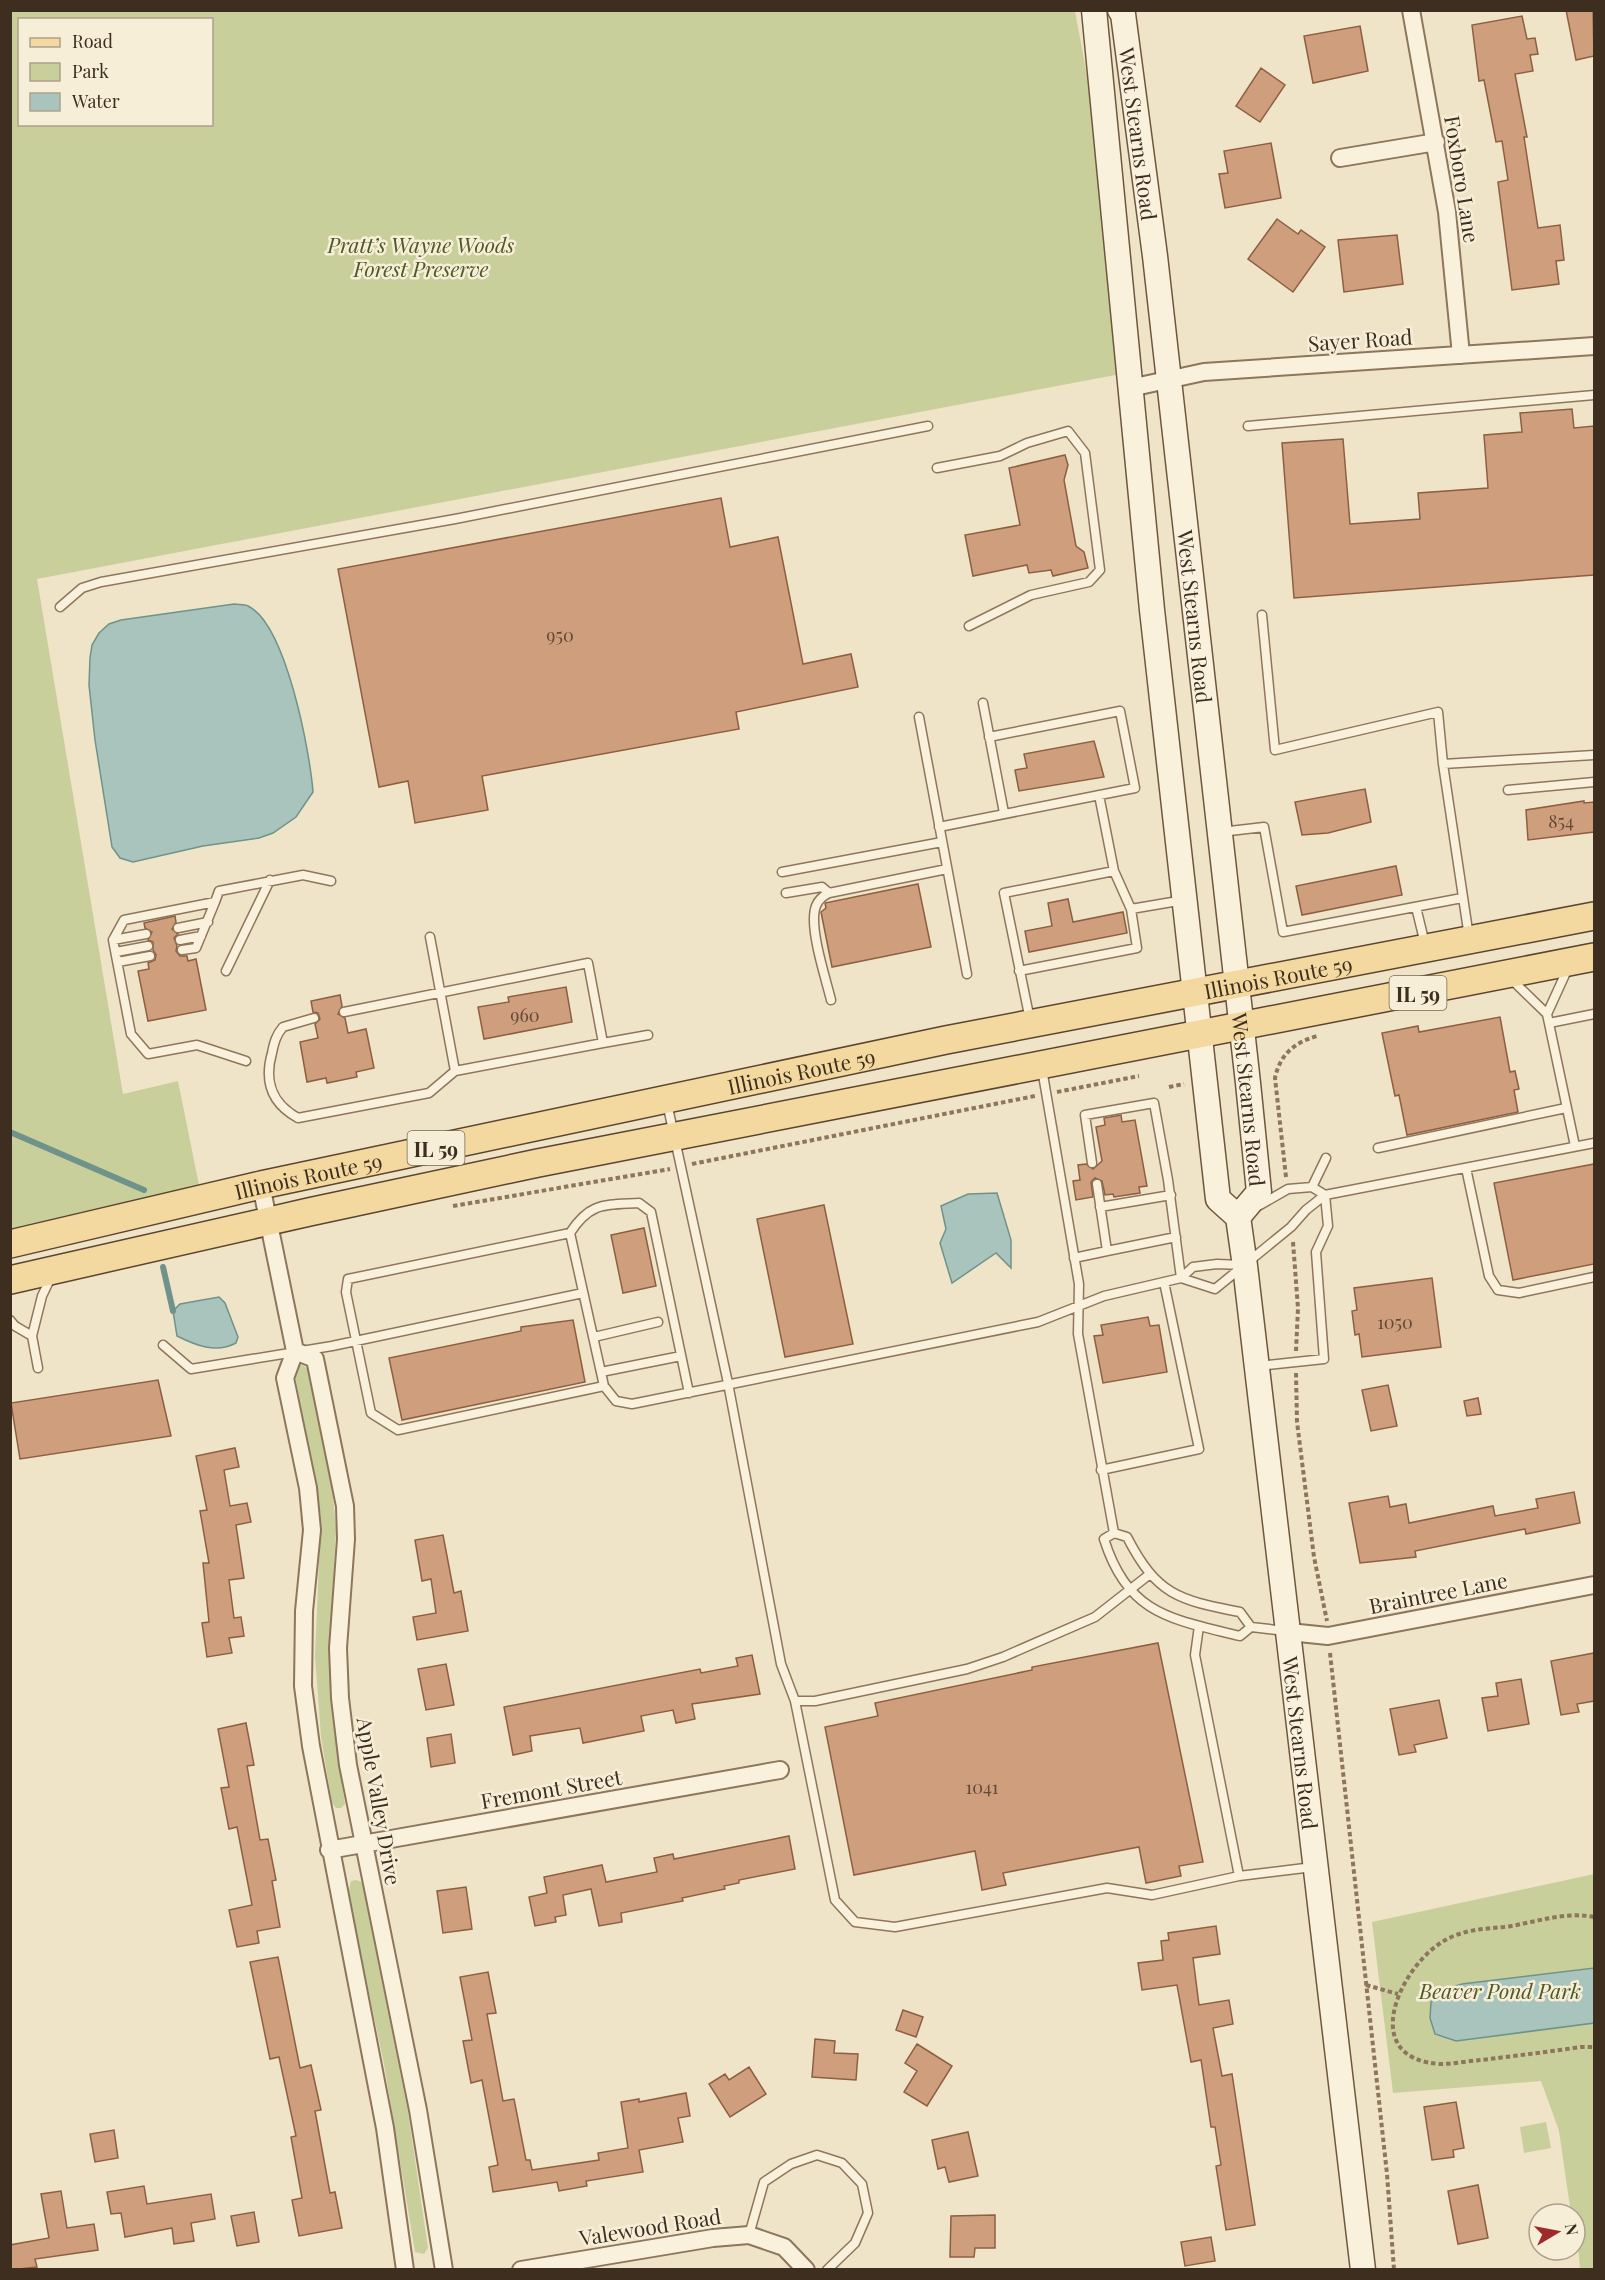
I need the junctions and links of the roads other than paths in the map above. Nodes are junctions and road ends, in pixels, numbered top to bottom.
1 (1094, 10) edge
2 (1120, 10) edge
3 (1411, 10) edge
4 (1436, 142) junction
5 (1340, 158) dead end
6 (1594, 346) edge
7 (1461, 355) junction
8 (1168, 379) junction
9 (1130, 388) junction
10 (1594, 395) edge
11 (928, 426) dead end
12 (1248, 426) dead end
13 (937, 468) dead end
14 (60, 607) dead end
15 (1262, 615) dead end
16 (969, 626) dead end
17 (983, 703) dead end
18 (919, 717) dead end
19 (989, 737) junction
20 (1594, 755) edge
21 (1443, 764) junction
22 (1594, 782) edge
23 (1508, 790) dead end
24 (1099, 795) junction
25 (1004, 813) junction
26 (939, 827) junction
27 (1220, 832) junction
28 (942, 842) junction
29 (947, 869) junction
30 (1114, 871) junction
31 (782, 872) dead end
32 (270, 880) junction
33 (331, 881) dead end
34 (829, 892) junction
35 (786, 893) dead end
36 (1462, 898) junction
37 (1184, 900) junction
38 (215, 902) junction
39 (1416, 907) junction
40 (1131, 909) junction
41 (1594, 916) edge
42 (208, 922) junction
43 (178, 928) dead end
44 (146, 934) dead end
45 (201, 936) junction
46 (430, 937) dead end
47 (1470, 939) junction
48 (113, 940) junction
49 (180, 940) dead end
50 (148, 946) dead end
51 (1425, 948) junction
52 (182, 951) dead end
53 (116, 952) junction
54 (150, 956) dead end
55 (1582, 959) edge
56 (118, 963) junction
57 (226, 971) dead end
58 (1019, 971) junction
59 (967, 974) dead end
60 (1508, 976) junction
61 (1237, 983) junction
62 (440, 991) junction
63 (1194, 991) junction
64 (831, 1000) dead end
65 (344, 1012) dead end
66 (1594, 1014) edge
67 (314, 1018) dead end
68 (1548, 1019) junction
69 (1030, 1024) junction
70 (1242, 1027) junction
71 (648, 1035) dead end
72 (1199, 1035) junction
73 (603, 1043) junction
74 (246, 1061) dead end
75 (1042, 1066) junction
76 (455, 1071) junction
77 (667, 1099) junction
78 (1566, 1108) junction
79 (675, 1138) junction
80 (1594, 1143) edge
81 (1575, 1146) junction
82 (1378, 1148) dead end
83 (1326, 1158) dead end
84 (1092, 1163) dead end
85 (1466, 1167) junction
86 (1097, 1184) dead end
87 (261, 1185) junction
88 (1312, 1186) junction
89 (1325, 1195) junction
90 (1170, 1196) junction
91 (1100, 1207) junction
92 (1238, 1217) junction
93 (268, 1221) junction
94 (570, 1233) junction
95 (1176, 1237) junction
96 (10, 1244) edge
97 (1107, 1251) junction
98 (1074, 1258) junction
99 (1245, 1266) junction
100 (55, 1269) junction
101 (1594, 1277) edge
102 (1181, 1278) junction
103 (10, 1280) edge
104 (1164, 1282) junction
105 (583, 1293) junction
106 (1079, 1305) junction
107 (10, 1320) edge
108 (658, 1322) dead end
109 (32, 1336) junction
110 (594, 1337) junction
111 (356, 1341) junction
112 (163, 1345) dead end
113 (295, 1352) junction
114 (681, 1356) junction
115 (1257, 1366) junction
116 (38, 1368) dead end
117 (601, 1372) junction
118 (728, 1383) junction
119 (604, 1386) junction
120 (689, 1392) junction
121 (1101, 1470) junction
122 (1114, 1533) junction
123 (1150, 1574) junction
124 (1594, 1586) edge
125 (1130, 1591) junction
126 (1198, 1626) junction
127 (1251, 1626) junction
128 (1289, 1632) junction
129 (795, 1701) junction
130 (780, 1770) dead end
131 (363, 1844) junction
132 (329, 1850) junction
133 (1316, 1867) junction
134 (1239, 1876) junction
135 (748, 2235) junction
136 (405, 2270) edge
137 (444, 2270) edge
138 (521, 2270) edge
139 (806, 2270) edge
140 (827, 2270) edge
141 (1364, 2270) edge

1 - 9 main road, West Stearns Road
2 - 8 main road, West Stearns Road
3 - 4 street, Foxboro Lane
4 - 5 street
4 - 7 street, Foxboro Lane
6 - 7 street, Sayer Road
7 - 8 street, Sayer Road
8 - 9 street, Sayer Road
8 - 27 main road, West Stearns Road
9 - 37 main road, West Stearns Road
10 - 12 lane
11 - 14 lane
13 - 16 lane
15 - 21 lane
17 - 19 lane
18 - 26 lane
19 - 24 lane
19 - 25 lane
20 - 21 lane
21 - 36 lane
22 - 23 lane
24 - 25 lane
24 - 30 lane
25 - 26 lane
26 - 28 lane
27 - 39 lane
27 - 61 main road, West Stearns Road
28 - 29 lane
28 - 31 lane
29 - 34 lane
29 - 59 lane
30 - 40 lane
30 - 58 lane
32 - 33 lane
32 - 38 lane
32 - 57 lane
34 - 35 lane
34 - 64 lane
36 - 39 lane
36 - 47 lane
37 - 40 lane
37 - 63 main road, West Stearns Road
38 - 42 lane
38 - 48 lane
39 - 51 lane
40 - 58 lane
41 - 47 main road, Illinois Route 59 / IL 59
42 - 43 lane
42 - 45 lane
44 - 48 lane
45 - 49 lane
45 - 52 lane
46 - 62 lane
47 - 51 main road, Illinois Route 59 / IL 59
48 - 53 lane
50 - 53 lane
51 - 61 main road, Illinois Route 59 / IL 59
53 - 56 lane
54 - 56 lane
55 - 60 main road, Illinois Route 59 / IL 59
55 - 68 lane
56 - 74 lane
58 - 69 lane
60 - 68 lane
60 - 70 main road, Illinois Route 59 / IL 59
61 - 63 main road, Illinois Route 59 / IL 59
61 - 70 main road, West Stearns Road
62 - 65 lane
62 - 73 lane
62 - 76 lane
63 - 69 main road, Illinois Route 59 / IL 59
63 - 72 main road, West Stearns Road
66 - 68 lane
67 - 76 lane
68 - 78 lane
69 - 77 main road, Illinois Route 59 / IL 59
70 - 72 main road, Illinois Route 59 / IL 59
70 - 92 main road, West Stearns Road
71 - 73 lane
72 - 75 main road, Illinois Route 59 / IL 59
72 - 92 main road, West Stearns Road
73 - 76 lane
75 - 79 main road, Illinois Route 59 / IL 59
75 - 98 lane
77 - 79 lane
77 - 87 main road, Illinois Route 59 / IL 59
78 - 81 lane
78 - 82 lane
79 - 93 main road, Illinois Route 59 / IL 59
79 - 118 lane
80 - 81 lane
81 - 85 lane
83 - 88 lane
84 - 90 lane
85 - 89 lane
85 - 101 lane
86 - 91 lane
87 - 93 street
87 - 96 main road, Illinois Route 59 / IL 59
88 - 89 lane
88 - 92 lane
89 - 99 lane
89 - 115 lane
90 - 91 lane
90 - 95 lane
91 - 97 lane
92 - 99 main road, West Stearns Road
93 - 100 main road, Illinois Route 59 / IL 59
93 - 113 street
94 - 105 lane
94 - 111 lane
94 - 114 lane
95 - 97 lane
95 - 102 lane
97 - 98 lane
98 - 106 lane
99 - 102 lane
99 - 102 lane
99 - 115 main road, West Stearns Road
100 - 103 main road, Illinois Route 59 / IL 59
100 - 109 lane
102 - 104 lane
104 - 106 lane
104 - 121 lane
105 - 110 lane
105 - 111 lane
106 - 118 lane
106 - 121 lane
107 - 109 lane
108 - 110 lane
109 - 116 lane
110 - 117 lane
111 - 113 lane
111 - 119 lane
112 - 113 lane
113 - 131 street, Apple Valley Drive
113 - 132 street
114 - 117 lane
114 - 120 lane
115 - 128 main road, West Stearns Road
117 - 119 lane
118 - 120 lane
118 - 129 lane
119 - 120 lane
121 - 122 lane
122 - 123 lane
122 - 125 lane
123 - 125 lane
123 - 127 lane
124 - 128 street, Braintree Lane
125 - 126 lane
125 - 129 lane
126 - 127 lane
126 - 134 lane
127 - 128 lane
128 - 133 main road, West Stearns Road
129 - 134 lane
130 - 131 street, Fremont Street
131 - 132 street, Fremont Street
131 - 137 street, Apple Valley Drive
132 - 136 street
133 - 134 lane
133 - 141 main road, West Stearns Road
135 - 138 street, Valewood Road
135 - 139 street, Valewood Road
135 - 140 lane

